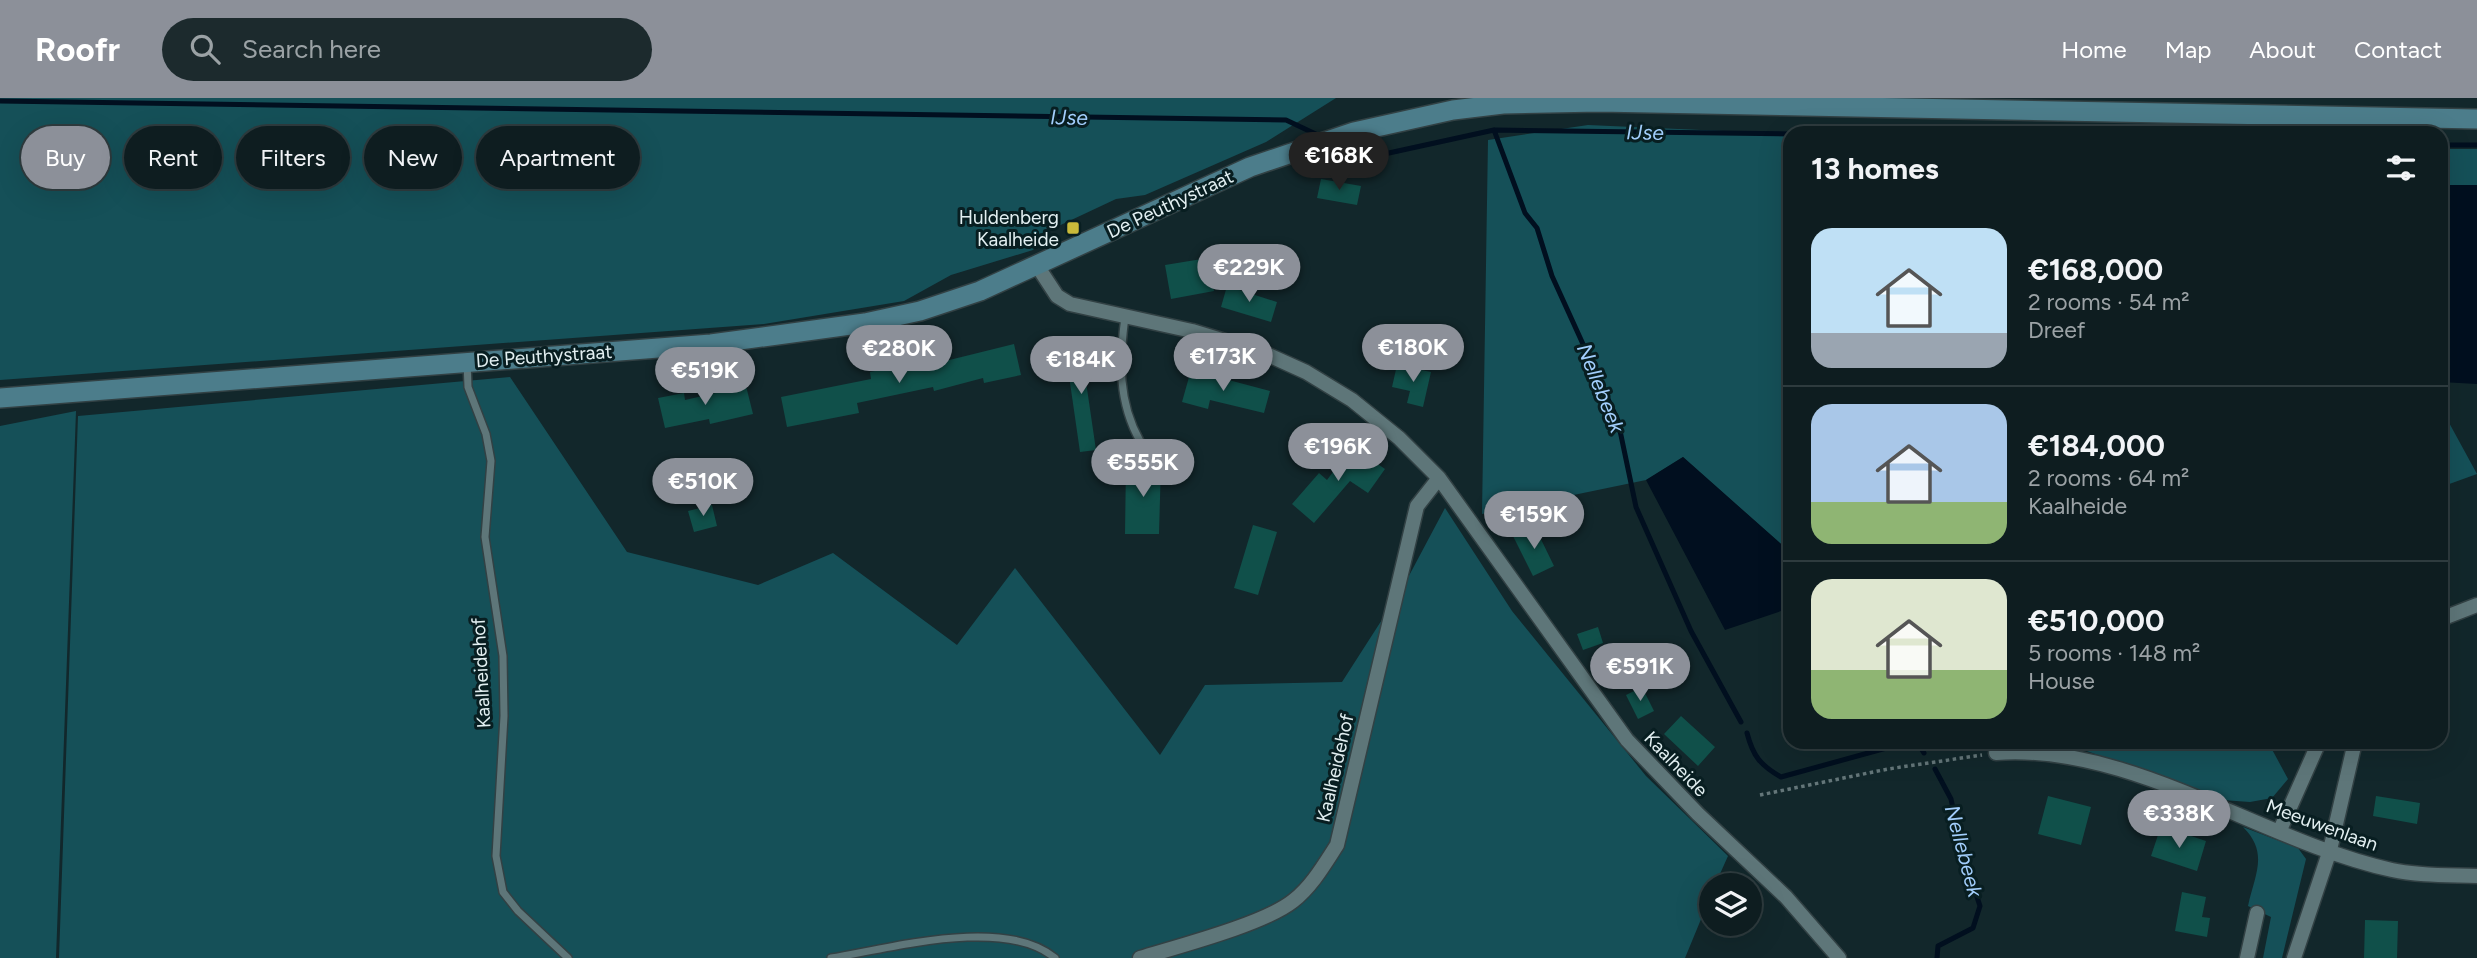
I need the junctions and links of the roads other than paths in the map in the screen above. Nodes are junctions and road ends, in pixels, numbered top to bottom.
1 (2477, 119) edge
2 (1038, 267) junction
3 (1125, 317) junction
4 (467, 362) junction
5 (0, 398) edge
6 (1140, 442) dead end
7 (1439, 478) junction
8 (2477, 605) edge
9 (2448, 616) edge
10 (2316, 749) edge
11 (2353, 749) edge
12 (1996, 753) road end
13 (2280, 831) junction
14 (2330, 850) junction
15 (2477, 876) edge
16 (2257, 914) dead end
17 (2296, 956) edge
18 (568, 958) edge
19 (831, 958) edge
20 (1055, 958) edge
21 (1140, 958) edge
22 (1839, 958) edge
23 (2247, 958) edge

1 - 2 main road, De Peuthystraat
2 - 3 street, Kaalheide
2 - 4 main road, De Peuthystraat
3 - 6 lane
3 - 7 street, Kaalheide
4 - 5 main road, De Peuthystraat
4 - 18 lane, Kaalheidehof
7 - 21 street, Kaalheidehof
7 - 22 street, Kaalheide
8 - 9 street
10 - 13 street
11 - 14 street
12 - 13 street, Meeuwenlaan
13 - 14 street, Meeuwenlaan
14 - 15 street, Meeuwenlaan
14 - 17 street
16 - 23 street
19 - 20 lane

